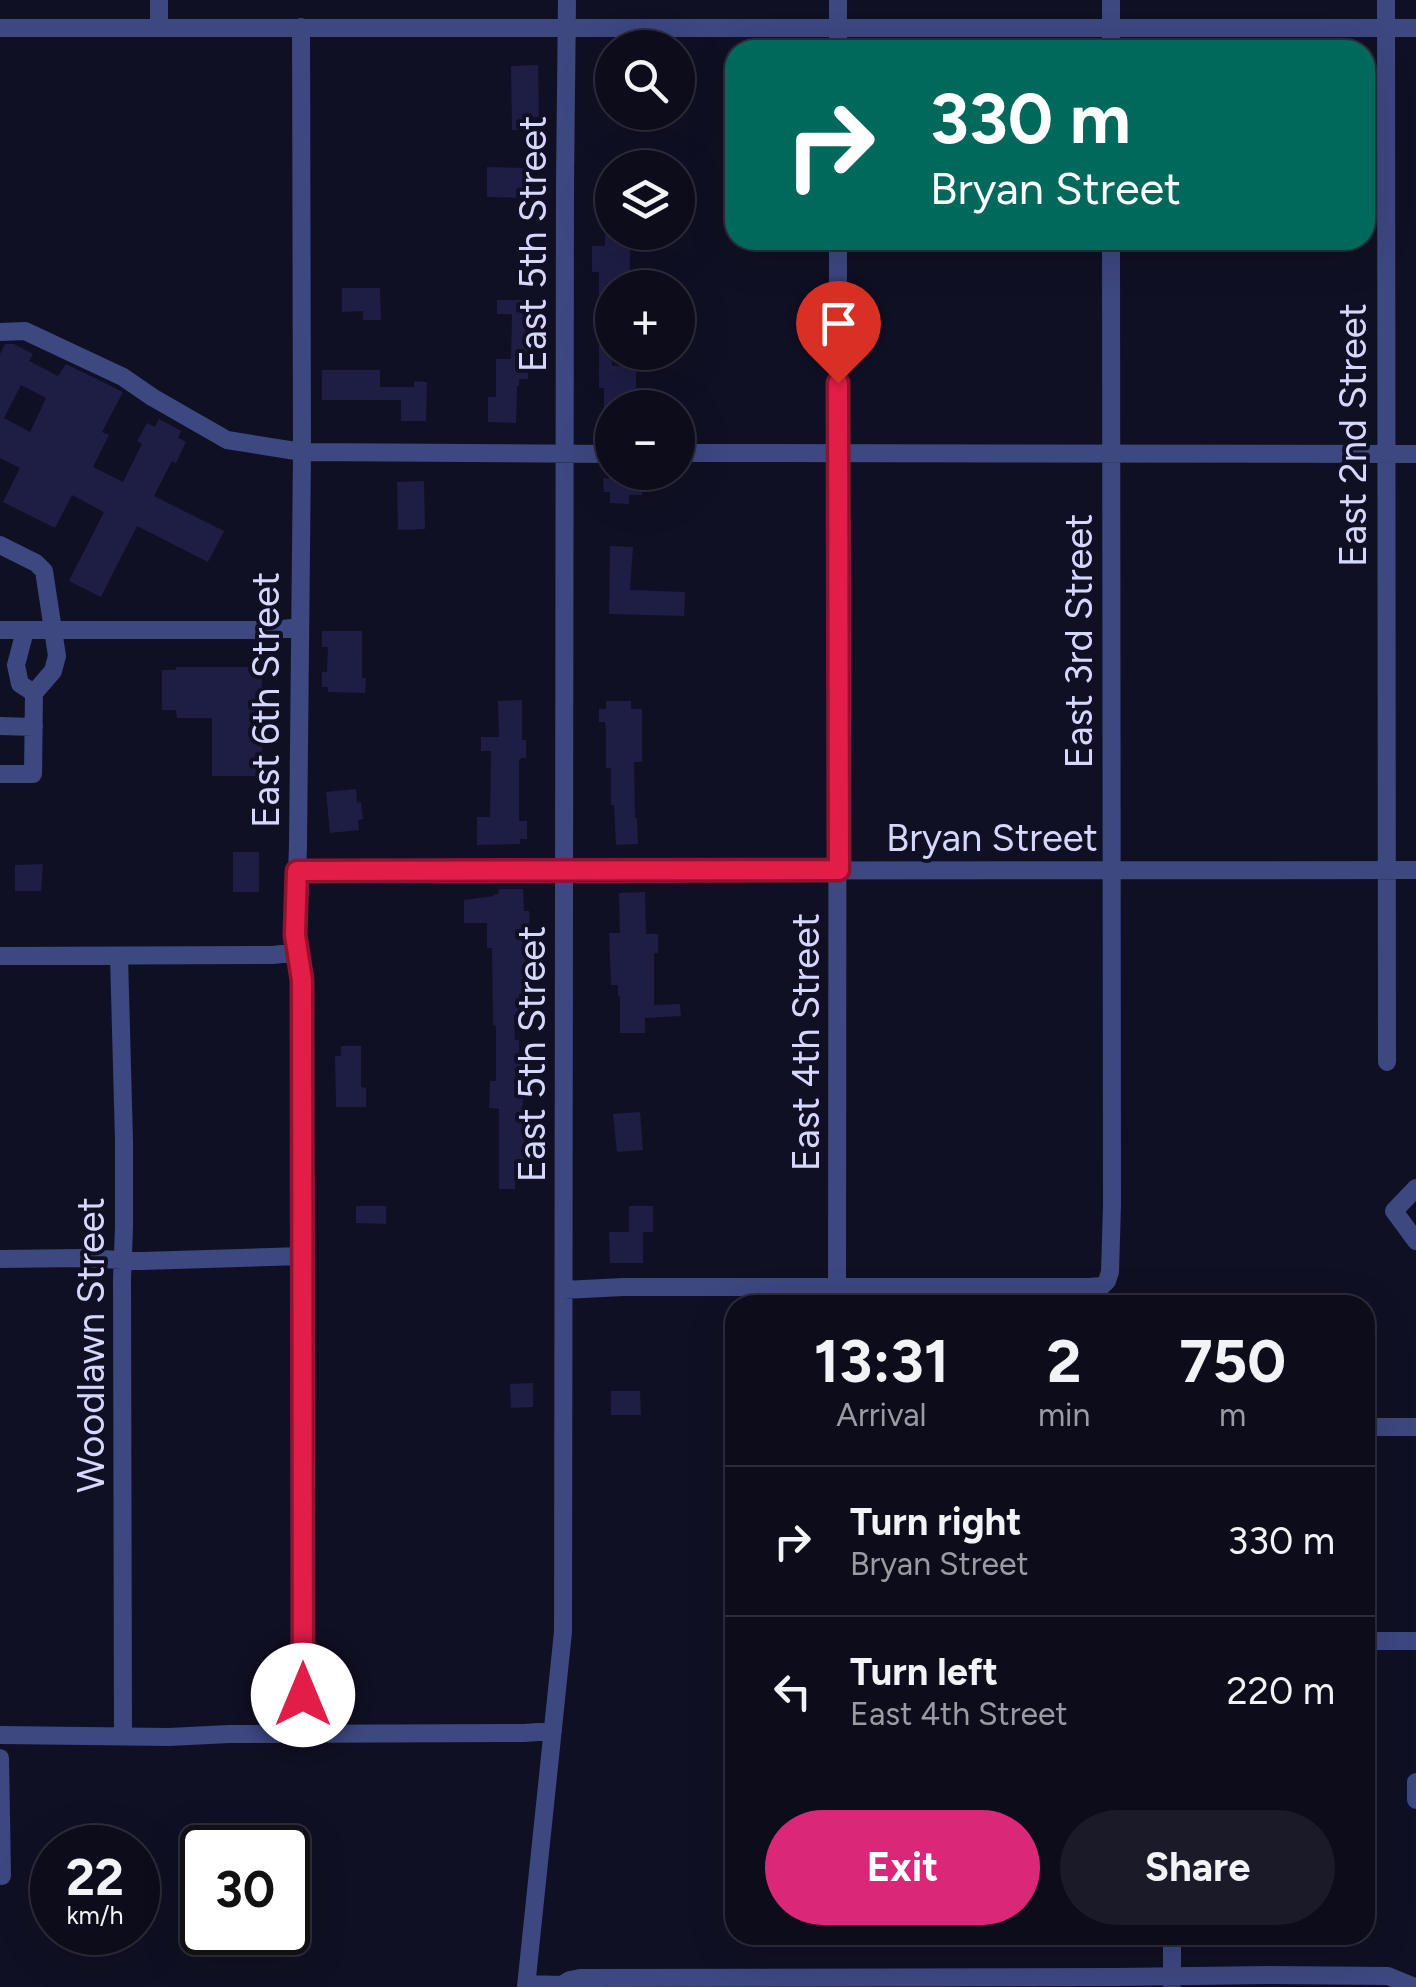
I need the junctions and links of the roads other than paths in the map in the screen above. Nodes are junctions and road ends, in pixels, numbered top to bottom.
1 (159, 0) edge
2 (568, 0) edge
3 (838, 0) edge
4 (1111, 0) edge
5 (1386, 0) edge
6 (159, 27) junction
7 (301, 27) junction
8 (0, 28) edge
9 (567, 28) junction
10 (838, 28) junction
11 (1111, 28) junction
12 (1386, 28) junction
13 (1416, 28) edge
14 (838, 40) edge
15 (1111, 40) edge
16 (838, 250) edge
17 (1111, 250) edge
18 (0, 332) edge
19 (302, 452) junction
20 (695, 453) edge
21 (1386, 453) junction
22 (566, 454) junction
23 (595, 454) edge
24 (838, 454) junction
25 (1111, 454) junction
26 (1416, 454) edge
27 (0, 545) edge
28 (300, 626) junction
29 (0, 630) edge
30 (25, 631) junction
31 (53, 631) junction
32 (34, 693) junction
33 (0, 726) edge
34 (34, 727) junction
35 (0, 774) edge
36 (839, 870) junction
37 (1112, 870) junction
38 (1386, 870) junction
39 (1416, 870) edge
40 (297, 871) junction
41 (566, 871) junction
42 (297, 952) junction
43 (0, 956) edge
44 (118, 956) junction
45 (1387, 1062) dead end
46 (1416, 1188) edge
47 (1416, 1240) edge
48 (302, 1256) junction
49 (0, 1259) edge
50 (123, 1259) junction
51 (564, 1290) junction
52 (813, 1295) edge
53 (837, 1295) edge
54 (865, 1295) edge
55 (1375, 1427) edge
56 (1416, 1427) edge
57 (1416, 1640) edge
58 (1375, 1642) edge
59 (554, 1730) junction
60 (304, 1733) junction
61 (0, 1735) edge
62 (123, 1735) junction
63 (0, 1758) edge
64 (1416, 1782) edge
65 (1416, 1800) edge
66 (2, 1876) edge
67 (1172, 1945) edge
68 (1172, 1981) edge
69 (526, 1986) edge
70 (1415, 1987) edge

1 - 6 street
2 - 9 street, East 5th Street
3 - 10 street
4 - 11 street
5 - 12 street, East 2nd Street
6 - 7 street
6 - 8 street
7 - 9 street
7 - 19 street, East 6th Street
9 - 10 street
9 - 22 street, East 5th Street
10 - 11 street
10 - 14 street
11 - 12 street
11 - 15 street
12 - 13 street
12 - 21 street, East 2nd Street
16 - 24 street, East 4th Street
17 - 25 street, East 3rd Street
18 - 19 street
19 - 22 street
19 - 28 street, East 6th Street
20 - 24 street
21 - 25 street
21 - 26 street
21 - 38 street, East 2nd Street
22 - 23 street
22 - 41 street, East 5th Street
24 - 25 street
24 - 36 street, East 4th Street
25 - 37 street, East 3rd Street
27 - 31 street
28 - 31 street
28 - 40 street, East 6th Street
29 - 30 street
30 - 31 street
30 - 32 street
31 - 32 street
32 - 34 street
33 - 34 street
34 - 35 street
36 - 37 street, Bryan Street
36 - 41 street, Bryan Street
36 - 53 street, East 4th Street
37 - 38 street, Bryan Street
37 - 54 street, East 3rd Street
38 - 39 street, Bryan Street
38 - 45 street
40 - 41 street, Bryan Street
40 - 42 street, East 6th Street
41 - 51 street, East 5th Street
42 - 44 street
42 - 48 street, East 6th Street
43 - 44 street
44 - 50 street, Woodlawn Street
46 - 47 street
48 - 50 street
48 - 60 street, East 6th Street
49 - 50 street
50 - 62 street, Woodlawn Street
51 - 52 street
51 - 59 street, East 5th Street
55 - 56 street
57 - 58 street
59 - 60 street
59 - 69 street, East 5th Street
60 - 62 street
61 - 62 street
63 - 66 street
64 - 65 street
67 - 68 street
68 - 69 street
68 - 70 street

